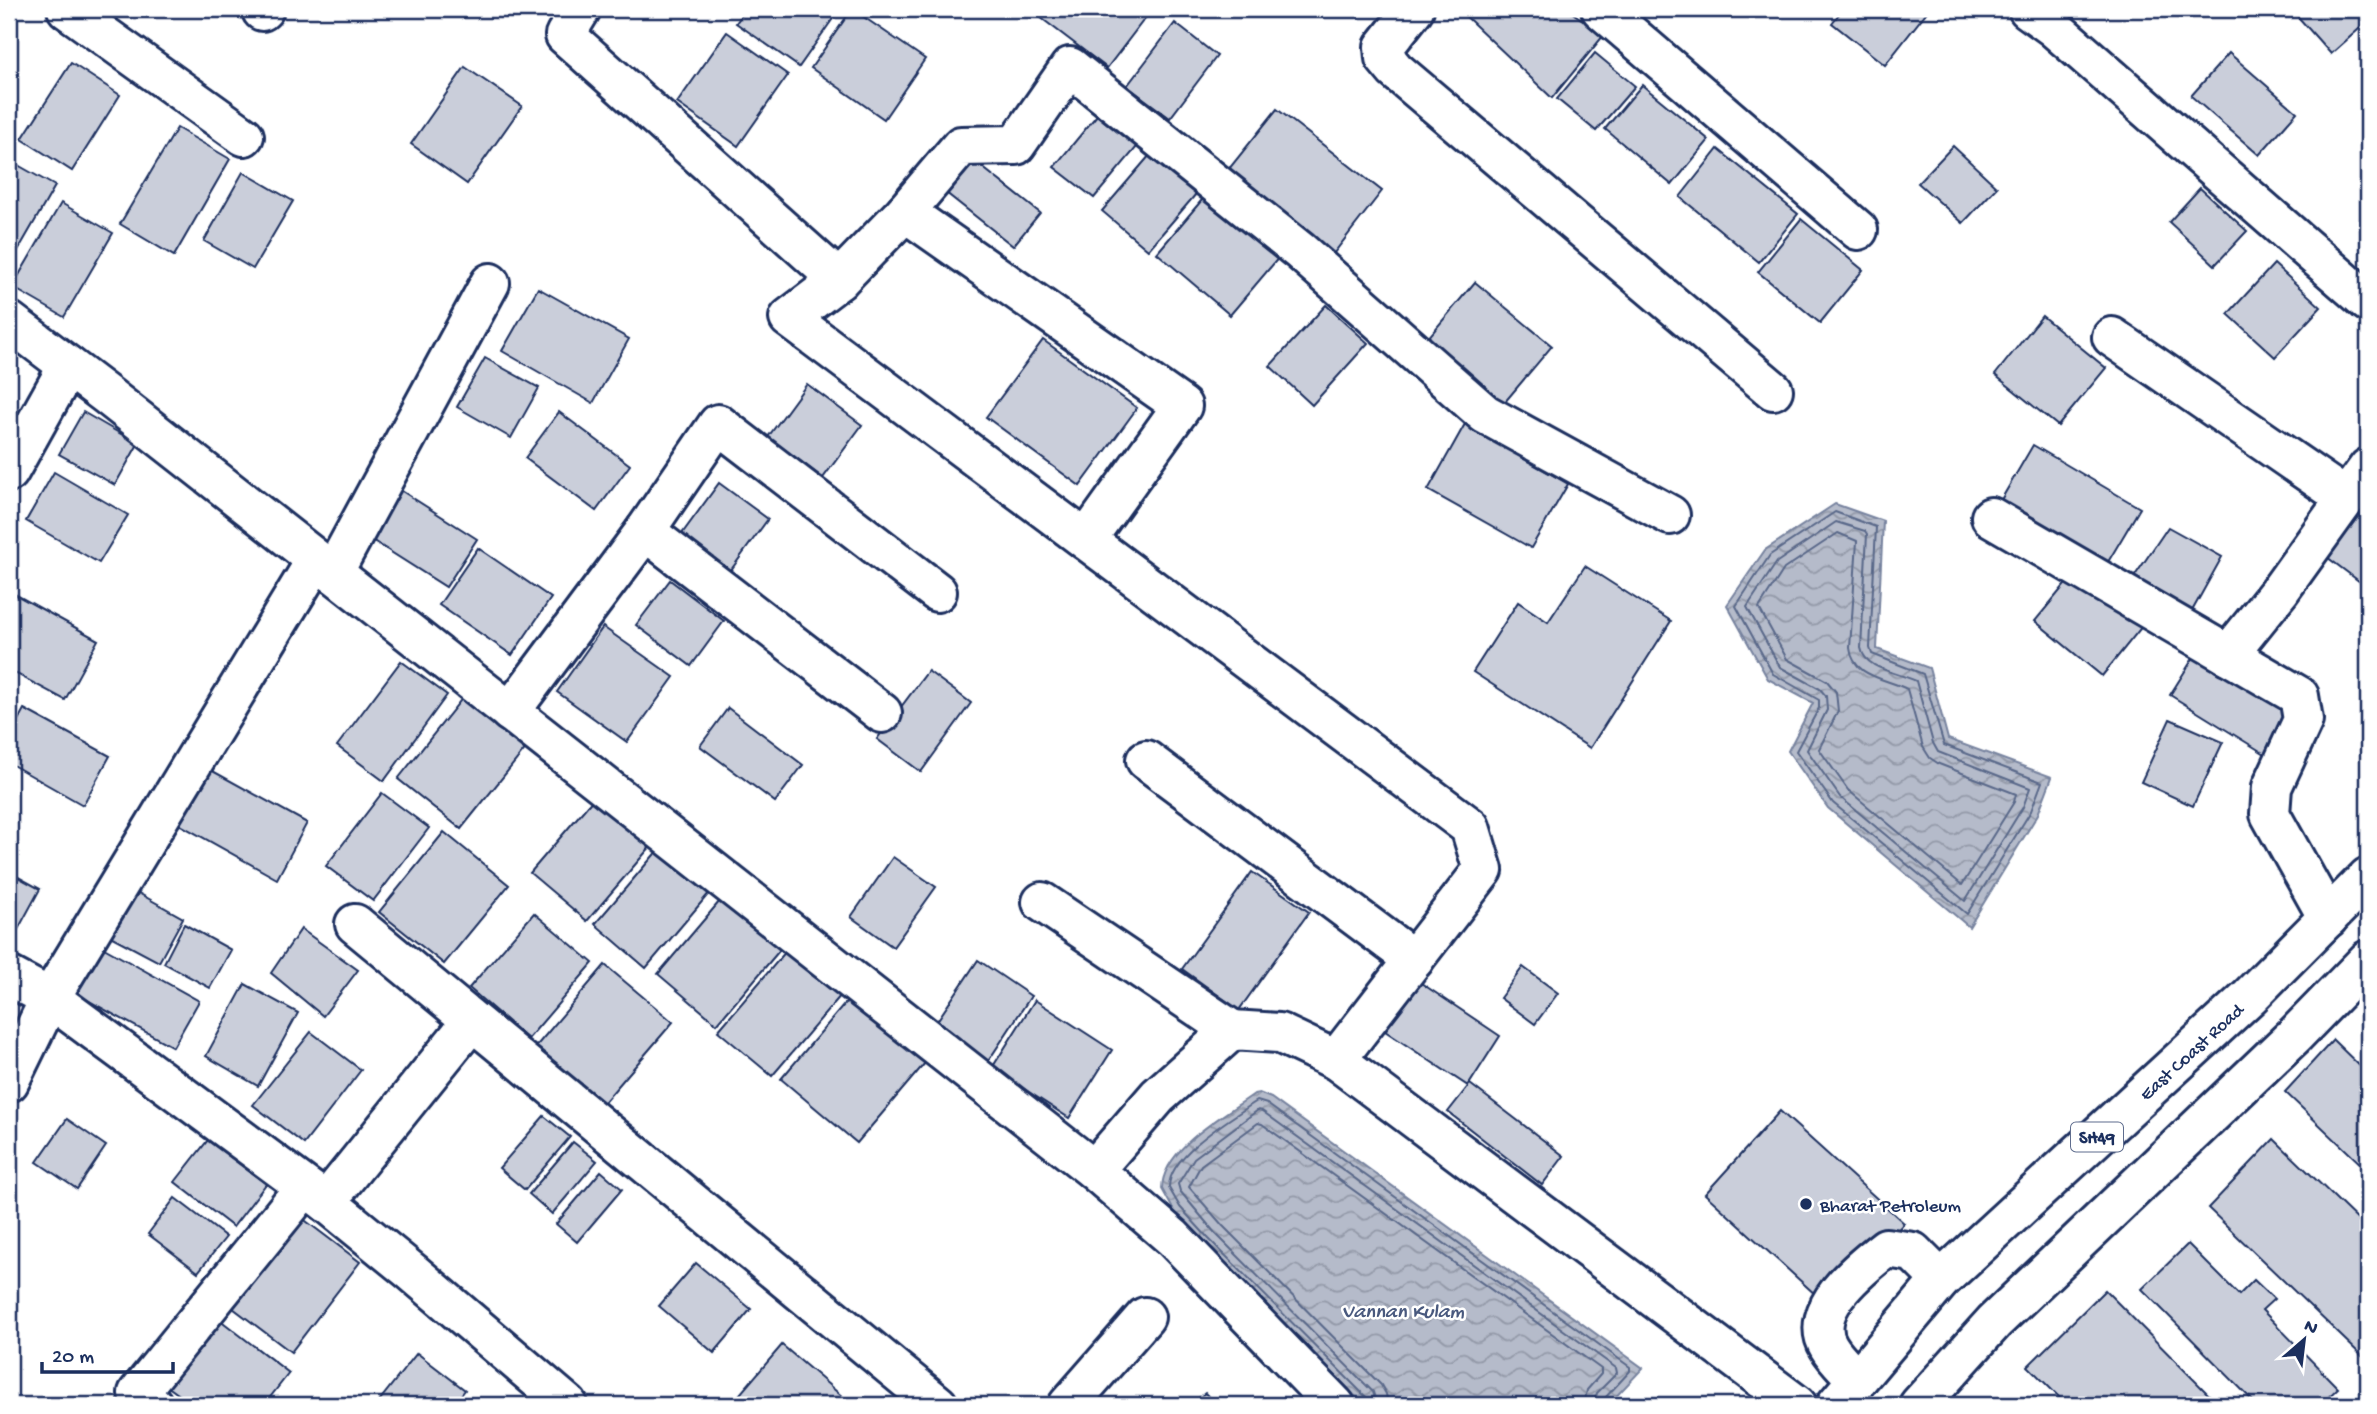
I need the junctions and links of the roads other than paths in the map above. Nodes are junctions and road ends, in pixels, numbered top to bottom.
1 (67, 9) edge
2 (581, 9) edge
3 (1414, 9) edge
4 (1601, 9) edge
5 (2028, 9) edge
6 (244, 136) dead end
7 (905, 212) junction
8 (1858, 230) dead end
9 (839, 279) junction
10 (490, 283) dead end
11 (2368, 302) edge
12 (9, 321) edge
13 (2112, 337) dead end
14 (68, 366) junction
15 (1773, 390) dead end
16 (2368, 468) edge
17 (9, 472) edge
18 (2346, 498) junction
19 (1671, 515) dead end
20 (1991, 517) dead end
21 (645, 531) junction
22 (1086, 540) junction
23 (325, 566) junction
24 (937, 592) dead end
25 (2228, 655) junction
26 (510, 712) junction
27 (882, 713) dead end
28 (1146, 760) dead end
29 (2368, 877) edge
30 (1042, 902) dead end
31 (2328, 918) junction
32 (355, 923) dead end
33 (1415, 960) junction
34 (2368, 960) edge
35 (9, 976) edge
36 (2250, 996) junction
37 (50, 998) junction
38 (471, 1022) junction
39 (1232, 1030) junction
40 (2295, 1035) junction
41 (1336, 1060) junction
42 (9, 1082) edge
43 (1094, 1170) junction
44 (315, 1195) junction
45 (1941, 1280) junction
46 (1145, 1317) dead end
47 (1847, 1393) edge
48 (153, 1405) edge
49 (568, 1405) edge
50 (938, 1405) edge
51 (1068, 1405) edge
52 (1335, 1405) edge
53 (1797, 1405) edge
54 (1919, 1405) edge

1 - 6 street
2 - 9 street
3 - 15 street
4 - 8 street
5 - 11 street
7 - 9 street
7 - 19 street
7 - 22 street
9 - 22 street
10 - 23 street
12 - 14 street
13 - 18 street
14 - 17 street
14 - 23 street
16 - 18 street
18 - 25 street
20 - 25 street
21 - 24 street
21 - 26 street
21 - 27 street
22 - 33 street
23 - 26 street
23 - 37 street
25 - 31 street
26 - 43 street
28 - 33 street
29 - 31 street, East Coast Road / SH49
30 - 39 street
31 - 36 street, East Coast Road / SH49
32 - 38 street
33 - 41 street
34 - 40 street
35 - 37 street
36 - 40 street
36 - 45 street, East Coast Road / SH49
37 - 42 street
37 - 44 street
38 - 44 street
38 - 50 street
39 - 41 street
39 - 43 street
40 - 54 street
41 - 53 street
43 - 52 street
44 - 48 street
44 - 49 street
45 - 47 street, East Coast Road / SH49
45 - 47 street
46 - 51 street

